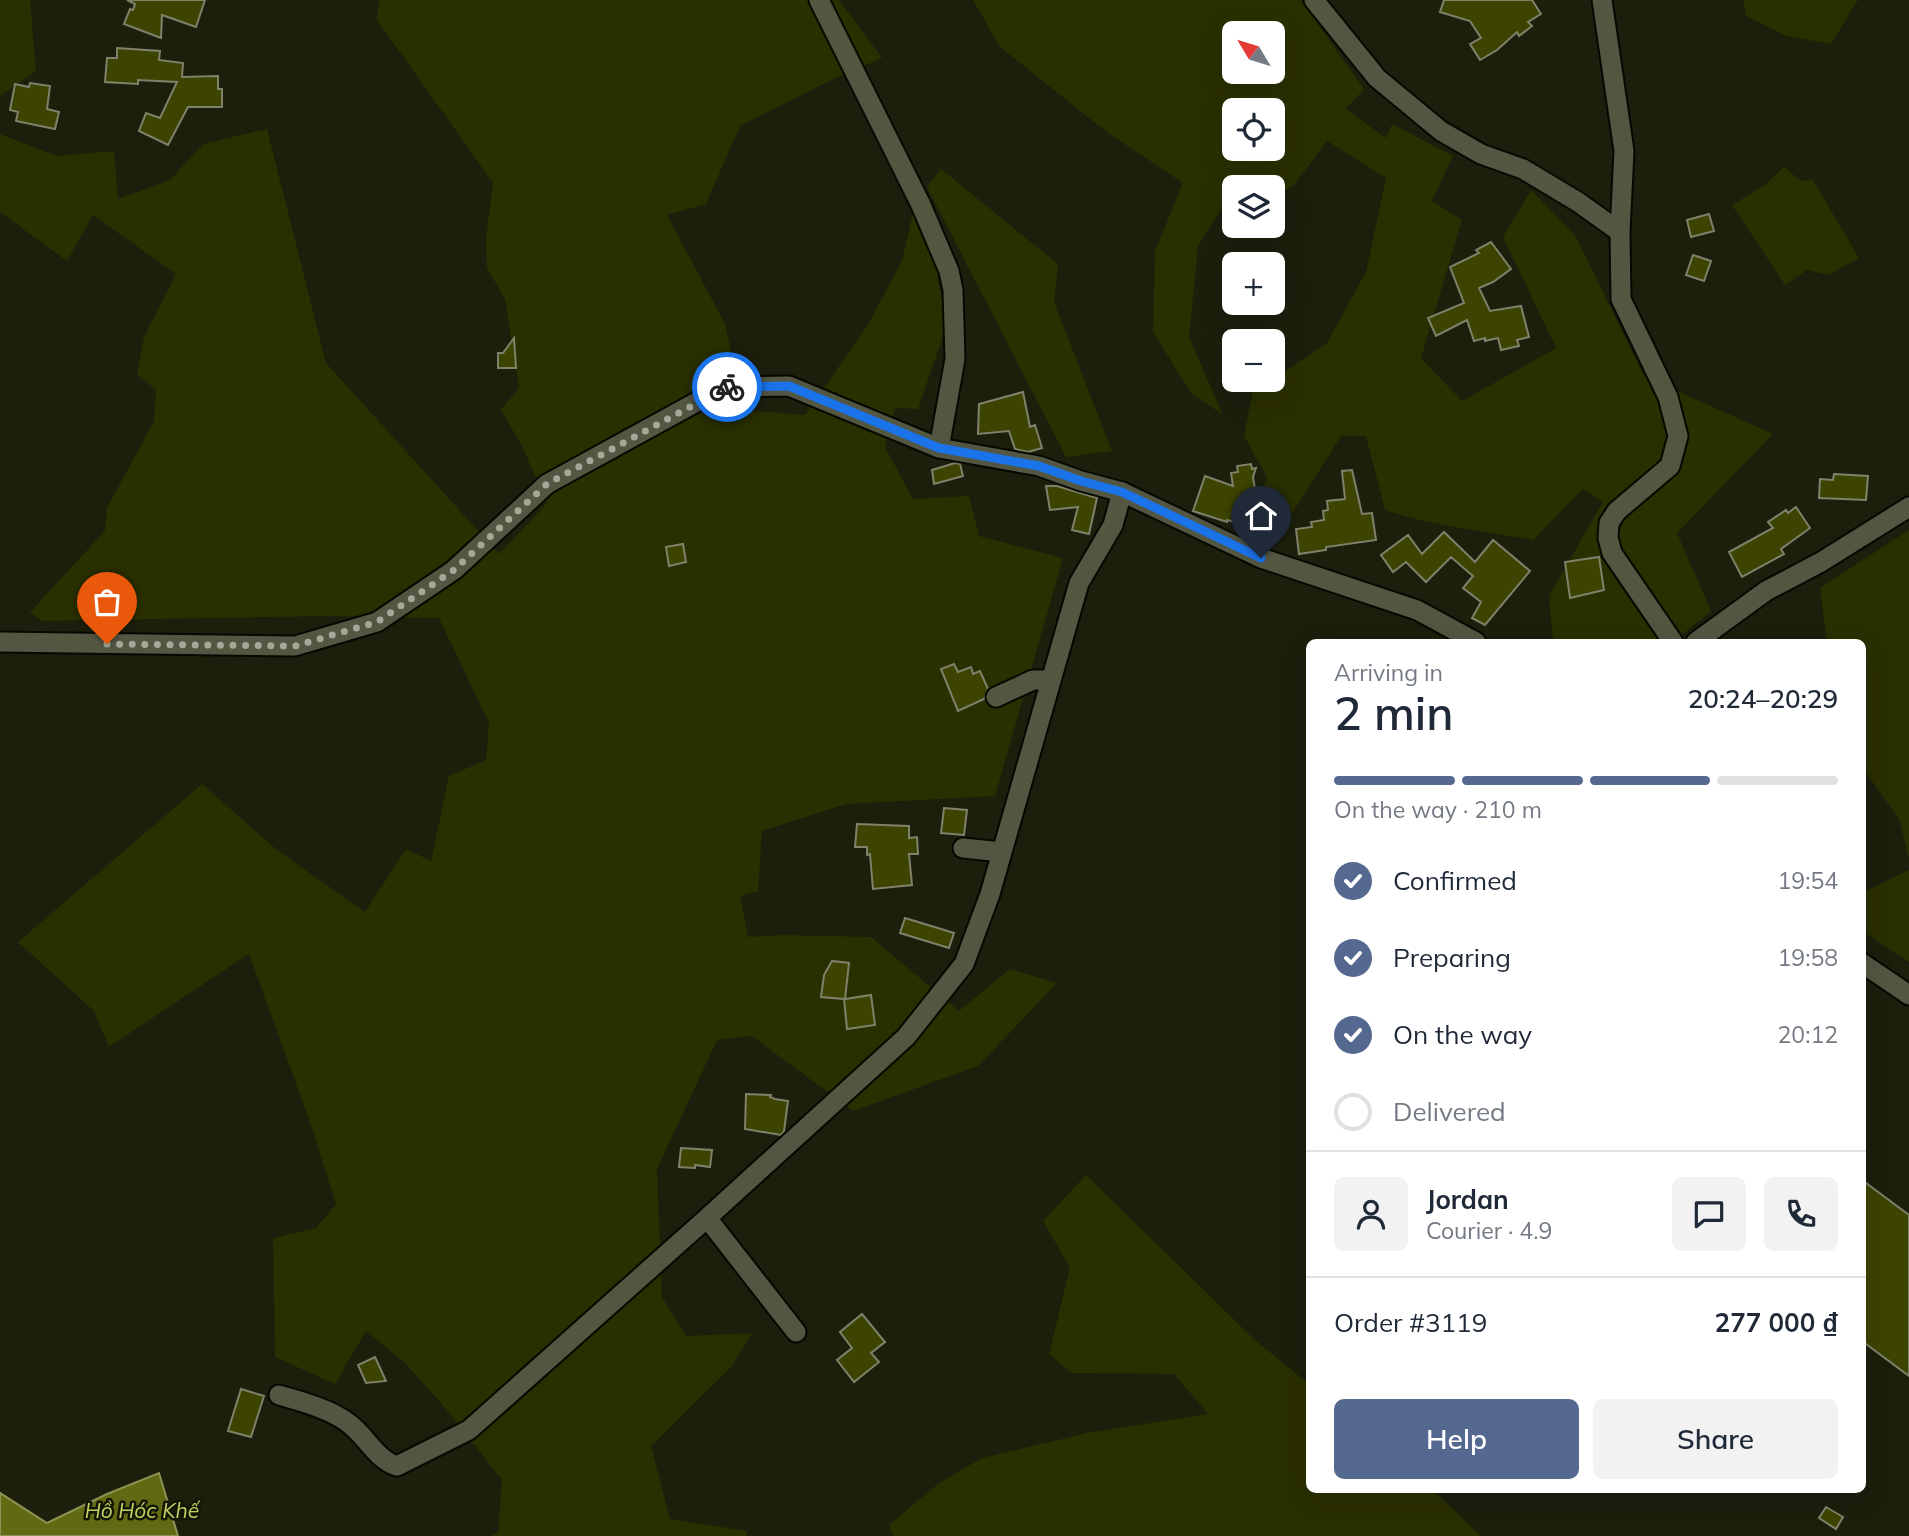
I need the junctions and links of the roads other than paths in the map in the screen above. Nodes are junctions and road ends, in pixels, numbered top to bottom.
1 (819, 0) edge
2 (1314, 0) edge
3 (1602, 0) edge
4 (1620, 232) junction
5 (939, 448) junction
6 (1122, 492) junction
7 (1909, 507) edge
8 (1470, 639) edge
9 (1670, 639) edge
10 (1700, 639) edge
11 (0, 642) edge
12 (1051, 680) junction
13 (996, 697) dead end
14 (963, 848) dead end
15 (1002, 852) junction
16 (1866, 966) edge
17 (1909, 995) edge
18 (707, 1218) junction
19 (796, 1332) dead end
20 (279, 1395) dead end

1 - 5 street
2 - 4 street
3 - 4 street
4 - 9 street
5 - 6 street
5 - 11 street
6 - 8 street
6 - 12 street
7 - 10 street
12 - 13 street
12 - 15 street
14 - 15 street
15 - 18 street
16 - 17 street
18 - 19 street
18 - 20 street

